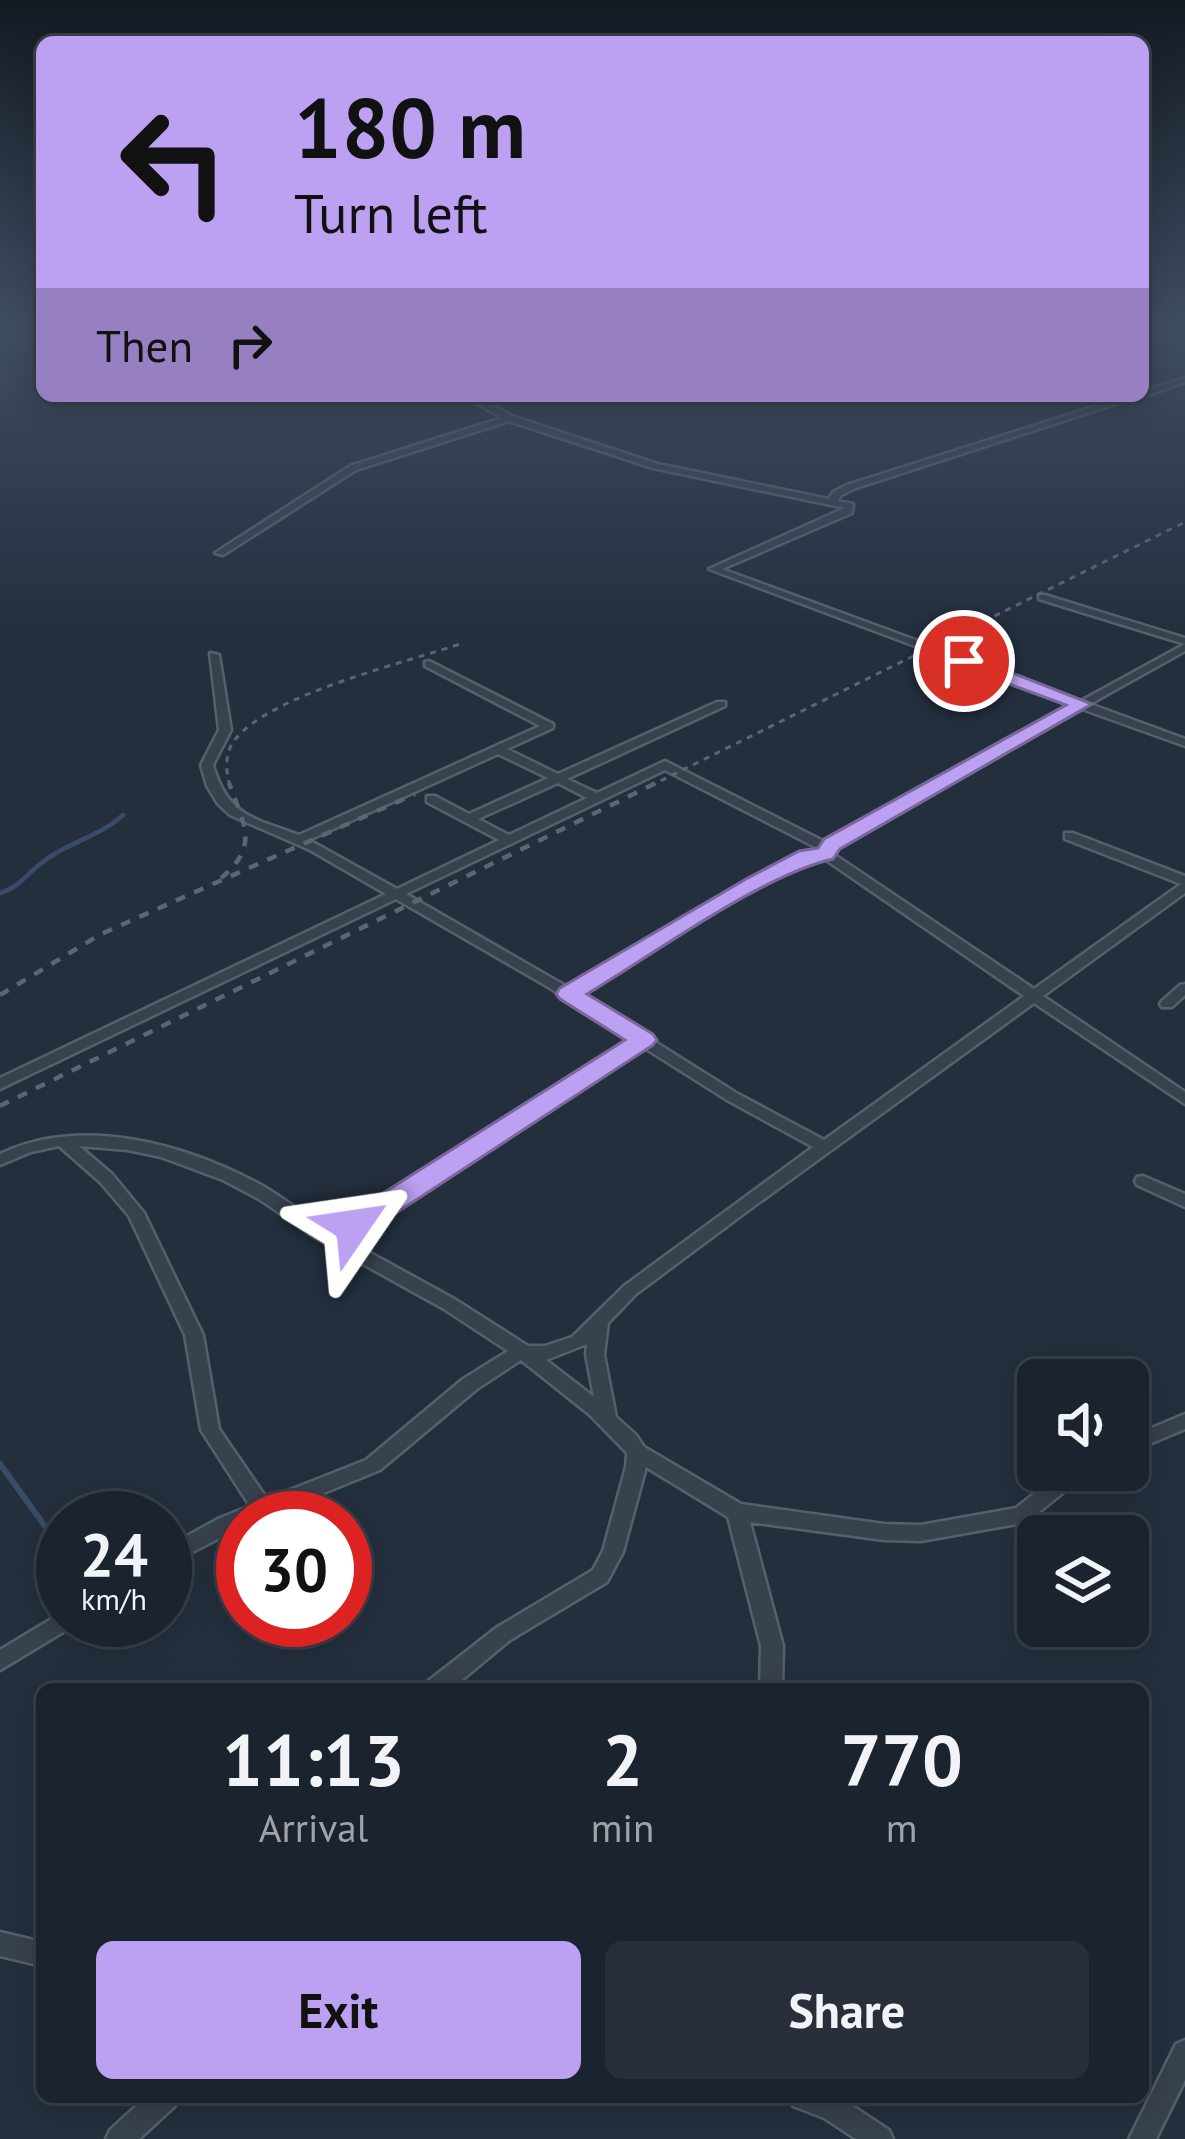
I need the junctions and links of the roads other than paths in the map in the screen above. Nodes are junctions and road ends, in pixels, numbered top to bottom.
1 (475, 429) edge
2 (542, 429) edge
3 (1033, 429) edge
4 (833, 501) junction
5 (220, 553) dead end
6 (1042, 596) dead end
7 (1185, 644) edge
8 (214, 656) dead end
9 (429, 664) dead end
10 (721, 704) dead end
11 (1082, 704) junction
12 (1185, 743) edge
13 (498, 749) junction
14 (558, 778) junction
15 (597, 798) junction
16 (431, 799) dead end
17 (469, 819) junction
18 (1069, 836) dead end
19 (301, 839) junction
20 (510, 841) junction
21 (826, 851) junction
22 (1185, 884) edge
23 (397, 894) junction
24 (1185, 988) edge
25 (569, 994) junction
26 (1033, 997) junction
27 (1167, 1004) dead end
28 (644, 1040) junction
29 (0, 1084) edge
30 (1185, 1099) edge
31 (63, 1141) junction
32 (826, 1148) junction
33 (0, 1160) edge
34 (1143, 1181) dead end
35 (1185, 1201) edge
36 (332, 1240) junction
37 (602, 1315) junction
38 (520, 1353) junction
39 (608, 1419) junction
40 (1185, 1421) edge
41 (1149, 1437) edge
42 (637, 1452) junction
43 (251, 1491) edge
44 (308, 1491) edge
45 (1051, 1491) edge
46 (737, 1512) junction
47 (1021, 1515) edge
48 (1017, 1516) edge
49 (36, 1639) edge
50 (0, 1661) edge
51 (443, 1683) edge
52 (771, 1683) edge
53 (0, 1944) edge
54 (36, 1953) edge
55 (1185, 2053) edge
56 (159, 2103) edge
57 (819, 2103) edge
58 (118, 2139) edge
59 (880, 2139) edge
60 (1142, 2139) edge

1 - 5 street
2 - 4 street
3 - 4 street
4 - 11 street
6 - 7 street
7 - 11 street
8 - 19 street
9 - 13 street
10 - 14 street
11 - 12 street
11 - 21 street
13 - 14 street
13 - 19 street
14 - 15 street
14 - 17 street
15 - 20 street
15 - 21 street
16 - 17 street
17 - 20 street
18 - 22 street
19 - 23 street
20 - 23 street
21 - 25 street
21 - 26 street
22 - 26 street
23 - 25 street
23 - 29 street
24 - 27 street
25 - 28 street
26 - 30 street
26 - 32 street
28 - 32 street
28 - 36 street
31 - 33 street
31 - 36 street
31 - 43 street
32 - 37 street
34 - 35 street
36 - 38 street
37 - 38 street
37 - 39 street
38 - 39 street
38 - 44 street
39 - 42 street
40 - 41 street
42 - 46 street
42 - 51 street
45 - 47 street
46 - 48 street
46 - 52 street
49 - 50 street
53 - 54 street
55 - 60 street
56 - 58 street
57 - 59 street

